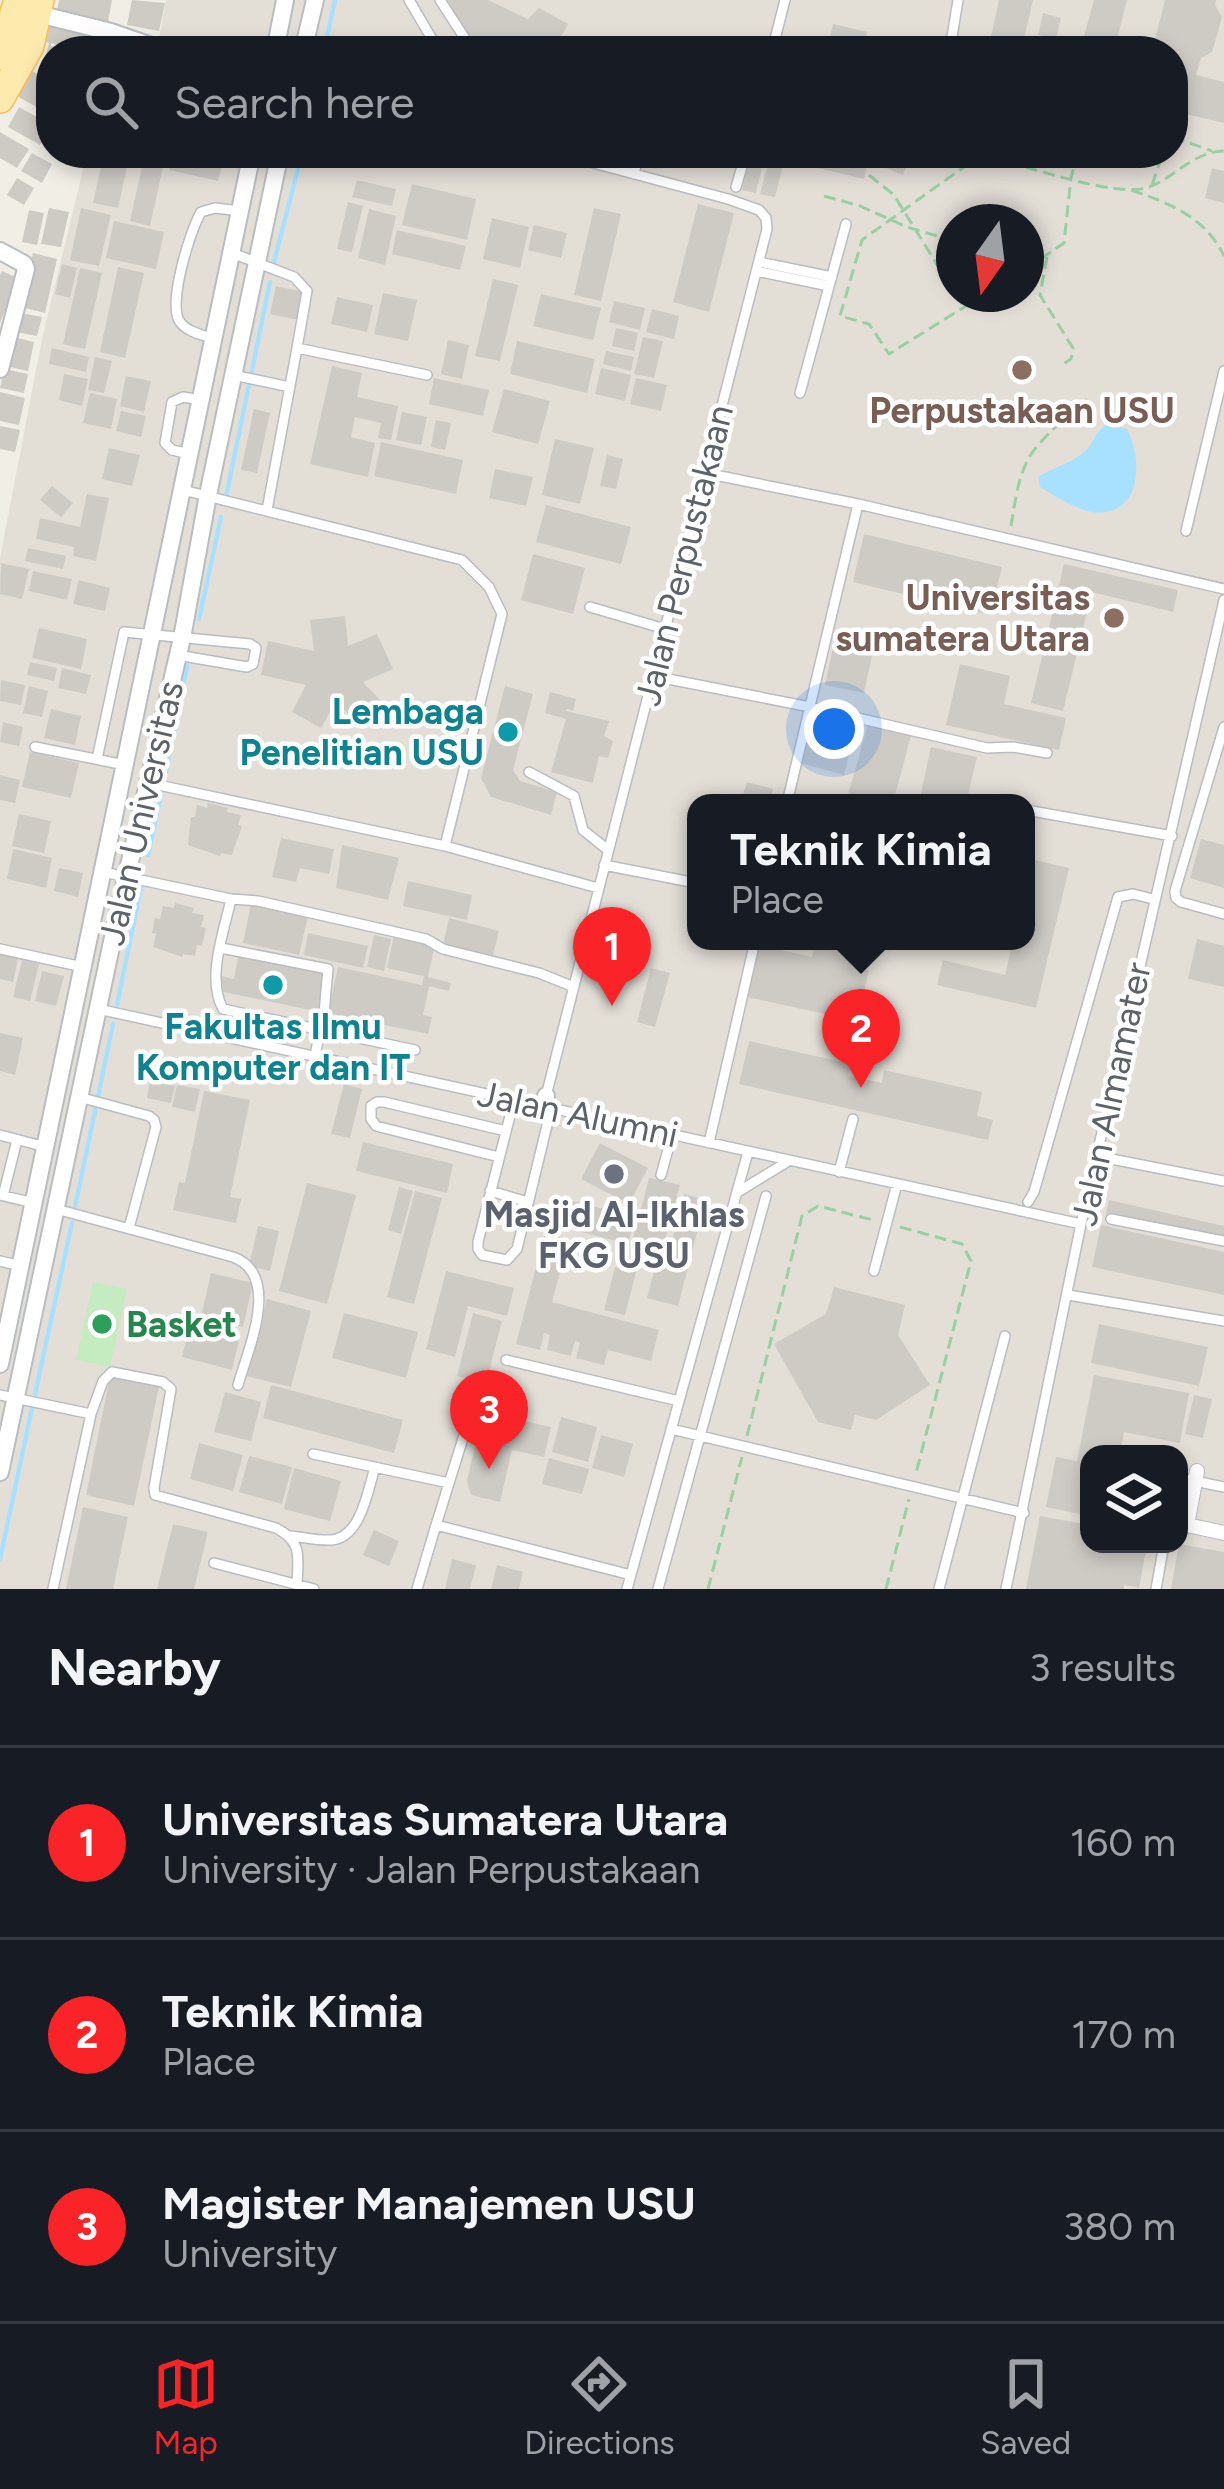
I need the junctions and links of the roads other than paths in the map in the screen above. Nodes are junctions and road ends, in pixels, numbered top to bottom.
1 (285, 0) edge
2 (315, 0) edge
3 (409, 0) edge
4 (440, 0) edge
5 (785, 0) edge
6 (958, 0) edge
7 (32, 5) edge
8 (123, 36) edge
9 (277, 36) edge
10 (307, 36) edge
11 (430, 36) edge
12 (463, 36) edge
13 (776, 36) edge
14 (952, 36) edge
15 (0, 56) edge
16 (0, 99) edge
17 (249, 168) edge
18 (277, 168) edge
19 (612, 168) edge
20 (635, 168) edge
21 (742, 168) edge
22 (634, 174) junction
23 (736, 187) dead end
24 (240, 211) junction
25 (846, 224) dead end
26 (0, 251) edge
27 (232, 254) junction
28 (257, 261) junction
29 (757, 267) junction
30 (830, 282) junction
31 (213, 344) junction
32 (297, 348) junction
33 (237, 355) junction
34 (0, 369) edge
35 (1224, 371) edge
36 (233, 375) junction
37 (427, 375) dead end
38 (290, 387) junction
39 (800, 393) dead end
40 (201, 400) junction
41 (220, 441) junction
42 (192, 445) junction
43 (705, 472) junction
44 (181, 499) junction
45 (858, 504) junction
46 (206, 505) junction
47 (267, 510) junction
48 (1186, 531) dead end
49 (1224, 589) edge
50 (1224, 600) edge
51 (590, 608) dead end
52 (665, 629) junction
53 (154, 634) junction
54 (180, 646) junction
55 (653, 676) junction
56 (809, 707) junction
57 (1224, 727) edge
58 (35, 747) dead end
59 (1047, 753) dead end
60 (155, 755) junction
61 (97, 758) junction
62 (126, 758) junction
63 (529, 772) dead end
64 (149, 783) junction
65 (789, 794) edge
66 (1035, 813) edge
67 (1172, 836) junction
68 (445, 846) junction
69 (608, 850) junction
70 (604, 865) junction
71 (103, 872) junction
72 (126, 876) junction
73 (687, 882) edge
74 (598, 888) junction
75 (231, 899) junction
76 (1154, 899) junction
77 (97, 902) junction
78 (120, 904) junction
79 (1224, 914) edge
80 (221, 947) junction
81 (0, 949) edge
82 (753, 950) edge
83 (83, 967) junction
84 (574, 987) junction
85 (75, 1004) junction
86 (98, 1010) junction
87 (321, 1029) junction
88 (415, 1050) dead end
89 (315, 1055) junction
90 (57, 1090) junction
91 (92, 1100) junction
92 (514, 1100) junction
93 (546, 1104) junction
94 (853, 1119) dead end
95 (506, 1131) junction
96 (672, 1135) junction
97 (0, 1136) edge
98 (17, 1140) junction
99 (709, 1143) junction
100 (46, 1147) junction
101 (748, 1152) junction
102 (1096, 1156) junction
103 (499, 1157) junction
104 (787, 1162) junction
105 (839, 1172) junction
106 (661, 1175) dead end
107 (1224, 1181) edge
108 (897, 1184) junction
109 (490, 1191) junction
110 (738, 1192) junction
111 (1, 1196) edge
112 (766, 1196) dead end
113 (529, 1202) junction
114 (1028, 1202) dead end
115 (34, 1203) junction
116 (56, 1209) junction
117 (1111, 1219) dead end
118 (1081, 1224) junction
119 (129, 1228) junction
120 (1224, 1241) edge
121 (0, 1261) edge
122 (20, 1266) junction
123 (874, 1271) dead end
124 (1068, 1295) junction
125 (704, 1311) junction
126 (732, 1319) junction
127 (1224, 1321) edge
128 (1006, 1336) dead end
129 (1, 1354) edge
130 (506, 1360) dead end
131 (238, 1385) dead end
132 (8, 1397) edge
133 (679, 1401) junction
134 (92, 1414) junction
135 (469, 1419) dead end
136 (671, 1430) junction
137 (700, 1436) junction
138 (313, 1454) dead end
139 (375, 1467) junction
140 (0, 1472) edge
141 (1190, 1478) edge
142 (449, 1483) junction
143 (1224, 1487) edge
144 (962, 1498) junction
145 (1024, 1513) junction
146 (436, 1525) junction
147 (1224, 1532) edge
148 (290, 1536) junction
149 (1162, 1553) edge
150 (214, 1563) dead end
151 (631, 1575) junction
152 (297, 1584) junction
153 (53, 1589) edge
154 (314, 1589) edge
155 (417, 1589) edge
156 (627, 1589) edge
157 (658, 1589) edge
158 (939, 1589) edge
159 (1006, 1589) edge
160 (1156, 1589) edge

1 - 9 street
2 - 10 street
3 - 11 lane
4 - 12 lane
5 - 13 lane
6 - 14 lane
7 - 8 street
7 - 15 main road
7 - 16 main road
17 - 24 street, Jalan Universitas
18 - 28 street, Jalan Universitas
19 - 22 lane, Jalan Perpustakaan
20 - 22 lane
21 - 23 lane
22 - 29 lane, Jalan Perpustakaan
24 - 27 street, Jalan Universitas
24 - 31 lane
25 - 30 lane
26 - 34 street
27 - 28 lane
27 - 31 street, Jalan Universitas
28 - 32 lane
28 - 33 street, Jalan Universitas
29 - 30 lane
29 - 43 lane, Jalan Perpustakaan
30 - 39 lane
31 - 33 street
31 - 40 street, Jalan Universitas
32 - 37 lane
32 - 38 lane
33 - 36 street, Jalan Universitas
35 - 48 lane
36 - 38 lane
36 - 41 street, Jalan Universitas
38 - 47 lane
40 - 42 street, Jalan Universitas
40 - 42 lane
41 - 42 street
41 - 46 street, Jalan Universitas
42 - 44 street, Jalan Universitas
43 - 45 lane
43 - 52 lane, Jalan Perpustakaan
44 - 46 street
44 - 53 street, Jalan Universitas
45 - 49 lane
45 - 56 lane
46 - 47 lane
46 - 54 street, Jalan Universitas
47 - 68 lane
50 - 67 lane, Jalan Almamater
51 - 52 lane
52 - 55 lane, Jalan Perpustakaan
53 - 54 lane
53 - 61 lane
53 - 62 street, Jalan Universitas
54 - 54 lane
54 - 60 street, Jalan Universitas
55 - 56 lane
55 - 69 lane, Jalan Perpustakaan
56 - 59 lane
56 - 65 lane
57 - 79 lane
58 - 61 lane
60 - 62 street
60 - 64 street, Jalan Universitas
61 - 62 lane
62 - 71 street, Jalan Universitas
63 - 69 lane
64 - 68 lane
64 - 72 street, Jalan Universitas
66 - 67 lane
67 - 76 lane, Jalan Almamater
68 - 74 lane
69 - 70 lane, Jalan Perpustakaan
70 - 73 lane
70 - 74 lane, Jalan Perpustakaan
71 - 72 lane
71 - 77 street, Jalan Universitas
72 - 75 lane
72 - 78 street, Jalan Universitas
74 - 84 lane, Jalan Perpustakaan
75 - 80 lane
75 - 84 lane
76 - 102 lane, Jalan Almamater
76 - 114 lane
77 - 78 street
77 - 83 street, Jalan Universitas
78 - 86 street, Jalan Universitas
80 - 87 lane
80 - 87 lane
81 - 83 lane
82 - 99 lane
83 - 85 street, Jalan Universitas
84 - 93 lane, Jalan Perpustakaan
85 - 86 street, Jalan Alumni
85 - 90 street, Jalan Universitas
86 - 89 lane, Jalan Alumni
86 - 91 street, Jalan Universitas
87 - 88 lane
87 - 89 lane
89 - 92 lane, Jalan Alumni
90 - 91 street
90 - 100 street, Jalan Universitas
91 - 116 street, Jalan Universitas
91 - 119 lane
92 - 93 lane, Jalan Alumni
92 - 95 lane
93 - 96 lane, Jalan Alumni
93 - 113 lane, Jalan Perpustakaan
94 - 105 lane
95 - 103 lane
95 - 103 lane
96 - 99 lane, Jalan Alumni
96 - 106 lane
97 - 98 lane
98 - 100 lane
98 - 111 lane
99 - 101 lane, Jalan Alumni
100 - 115 street, Jalan Universitas
101 - 104 lane, Jalan Alumni
101 - 110 lane
102 - 107 lane
102 - 118 lane, Jalan Almamater
103 - 109 lane
104 - 105 lane, Jalan Alumni
104 - 110 lane
105 - 108 lane, Jalan Alumni
108 - 118 lane, Jalan Alumni
108 - 123 lane
109 - 113 lane
109 - 113 lane, Jalan Perpustakaan
110 - 125 lane
111 - 115 lane
112 - 126 lane
115 - 116 street
115 - 122 street, Jalan Universitas
116 - 119 lane
116 - 132 street, Jalan Universitas
117 - 120 lane
118 - 124 lane, Jalan Almamater
119 - 131 lane
121 - 122 lane
122 - 129 street, Jalan Universitas
124 - 127 lane
124 - 145 lane, Jalan Almamater
125 - 126 lane
125 - 133 lane
126 - 137 lane
128 - 144 lane
130 - 133 lane
132 - 134 lane
132 - 140 street, Jalan Universitas
133 - 136 lane
134 - 148 lane
134 - 153 lane
135 - 142 lane
136 - 137 lane
136 - 151 lane
137 - 144 lane
137 - 157 lane
138 - 139 lane
139 - 142 lane
139 - 148 lane
141 - 143 lane
141 - 147 street
142 - 146 lane
144 - 145 lane
144 - 158 lane
145 - 159 lane, Jalan Almamater
146 - 151 lane
146 - 155 lane
148 - 152 lane
149 - 160 lane
150 - 152 lane
151 - 156 lane
152 - 154 lane

